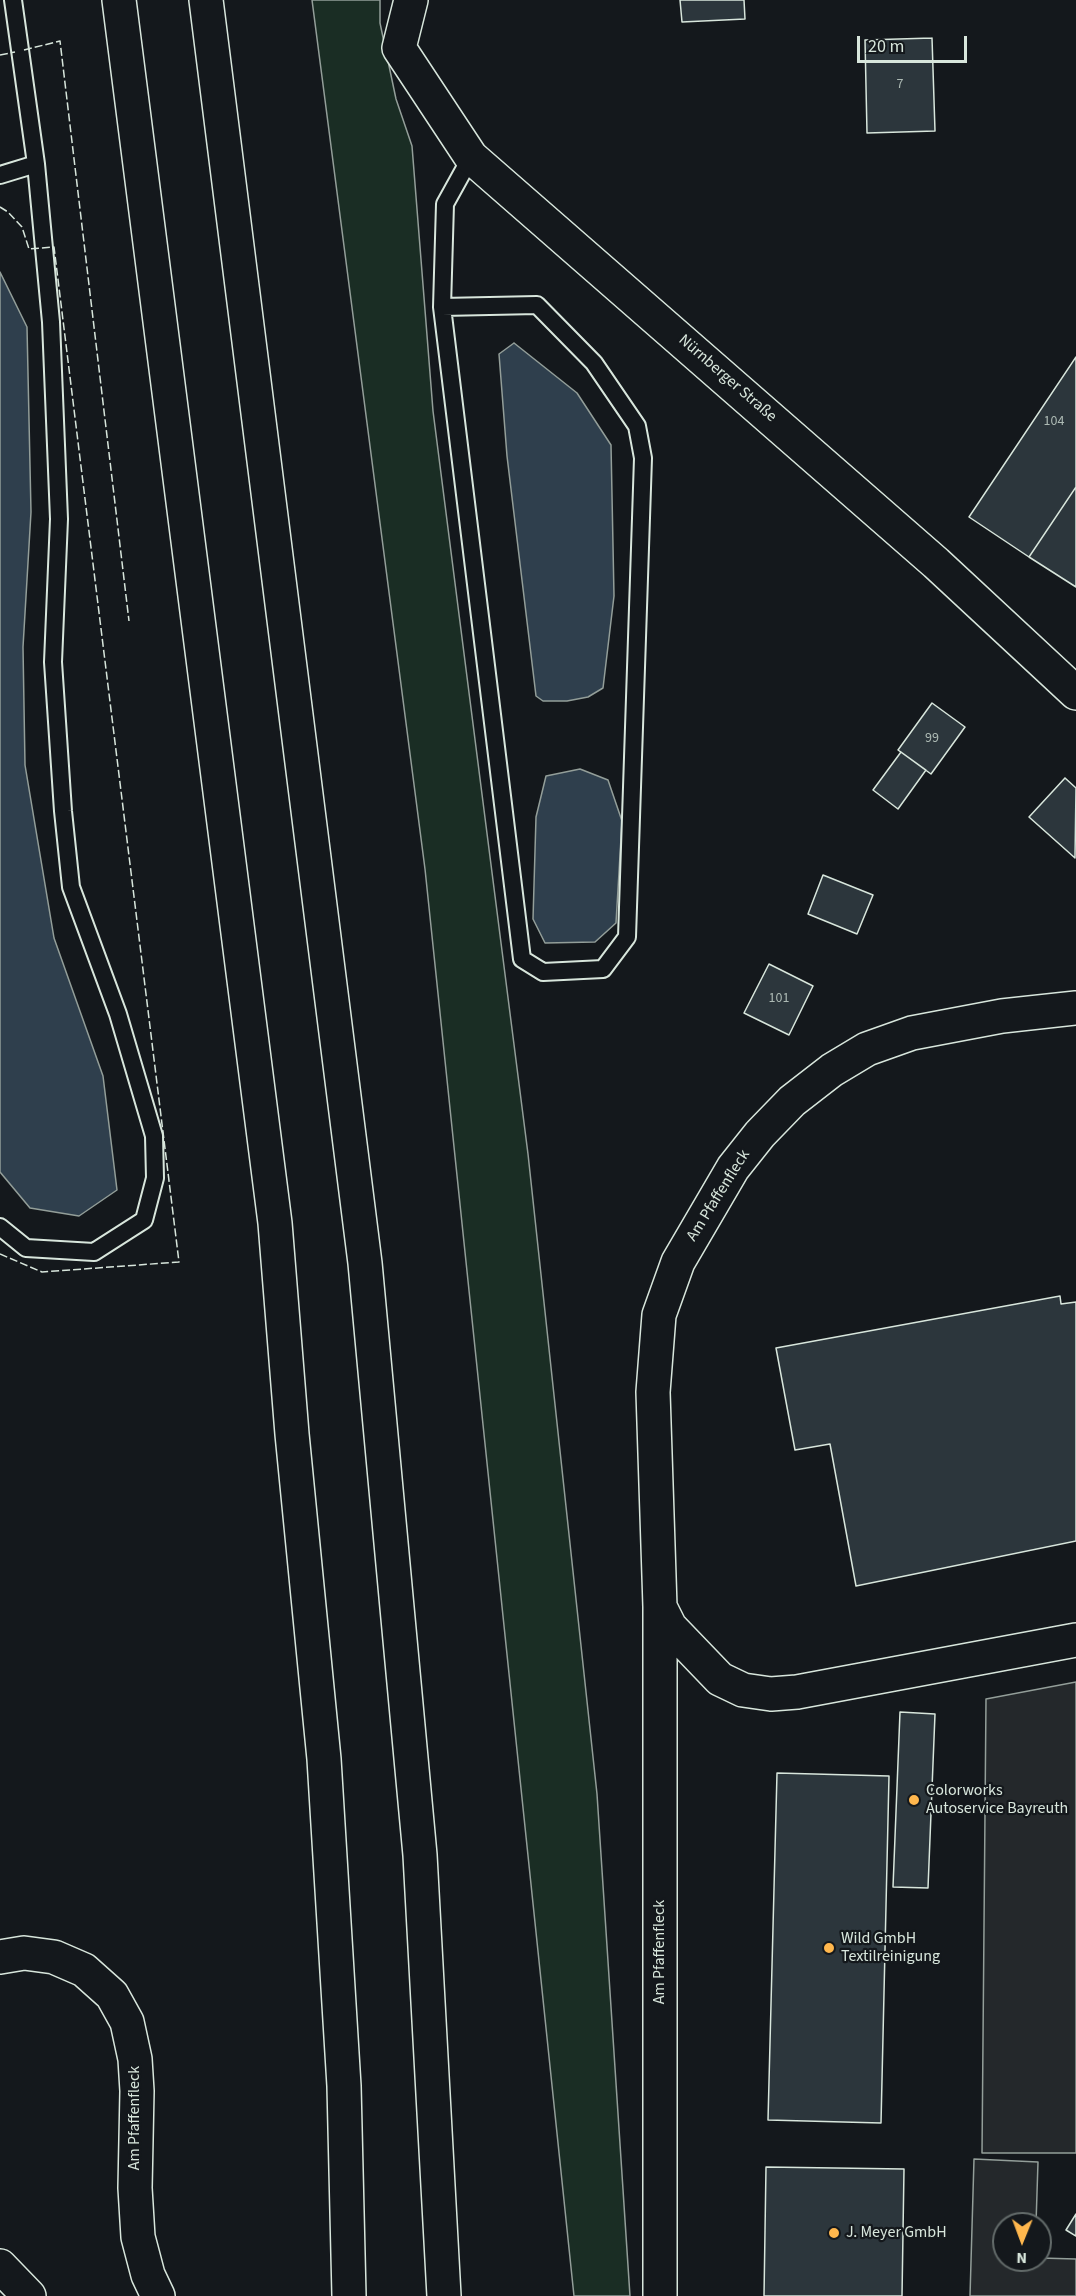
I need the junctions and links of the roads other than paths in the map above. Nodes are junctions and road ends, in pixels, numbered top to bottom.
1 (13, 0) edge
2 (119, 0) edge
3 (206, 0) edge
4 (411, 0) edge
5 (471, 157) junction
6 (36, 164) junction
7 (0, 175) edge
8 (442, 307) junction
9 (1076, 693) edge
10 (1076, 1008) edge
11 (0, 1227) edge
12 (660, 1607) junction
13 (1076, 1640) edge
14 (0, 1957) edge
15 (0, 2266) edge
16 (29, 2296) edge
17 (158, 2296) edge
18 (349, 2296) edge
19 (444, 2296) edge
20 (660, 2296) edge

1 - 6 lane
2 - 18 main road
3 - 19 main road
4 - 5 main road, Nürnberger Straße
5 - 8 lane
5 - 9 main road, Nürnberger Straße
6 - 7 lane
6 - 11 lane
8 - 8 lane
10 - 12 main road, Am Pfaffenfleck
12 - 13 main road, Am Pfaffenfleck
12 - 20 main road, Am Pfaffenfleck
14 - 17 main road, Am Pfaffenfleck
15 - 16 main road

